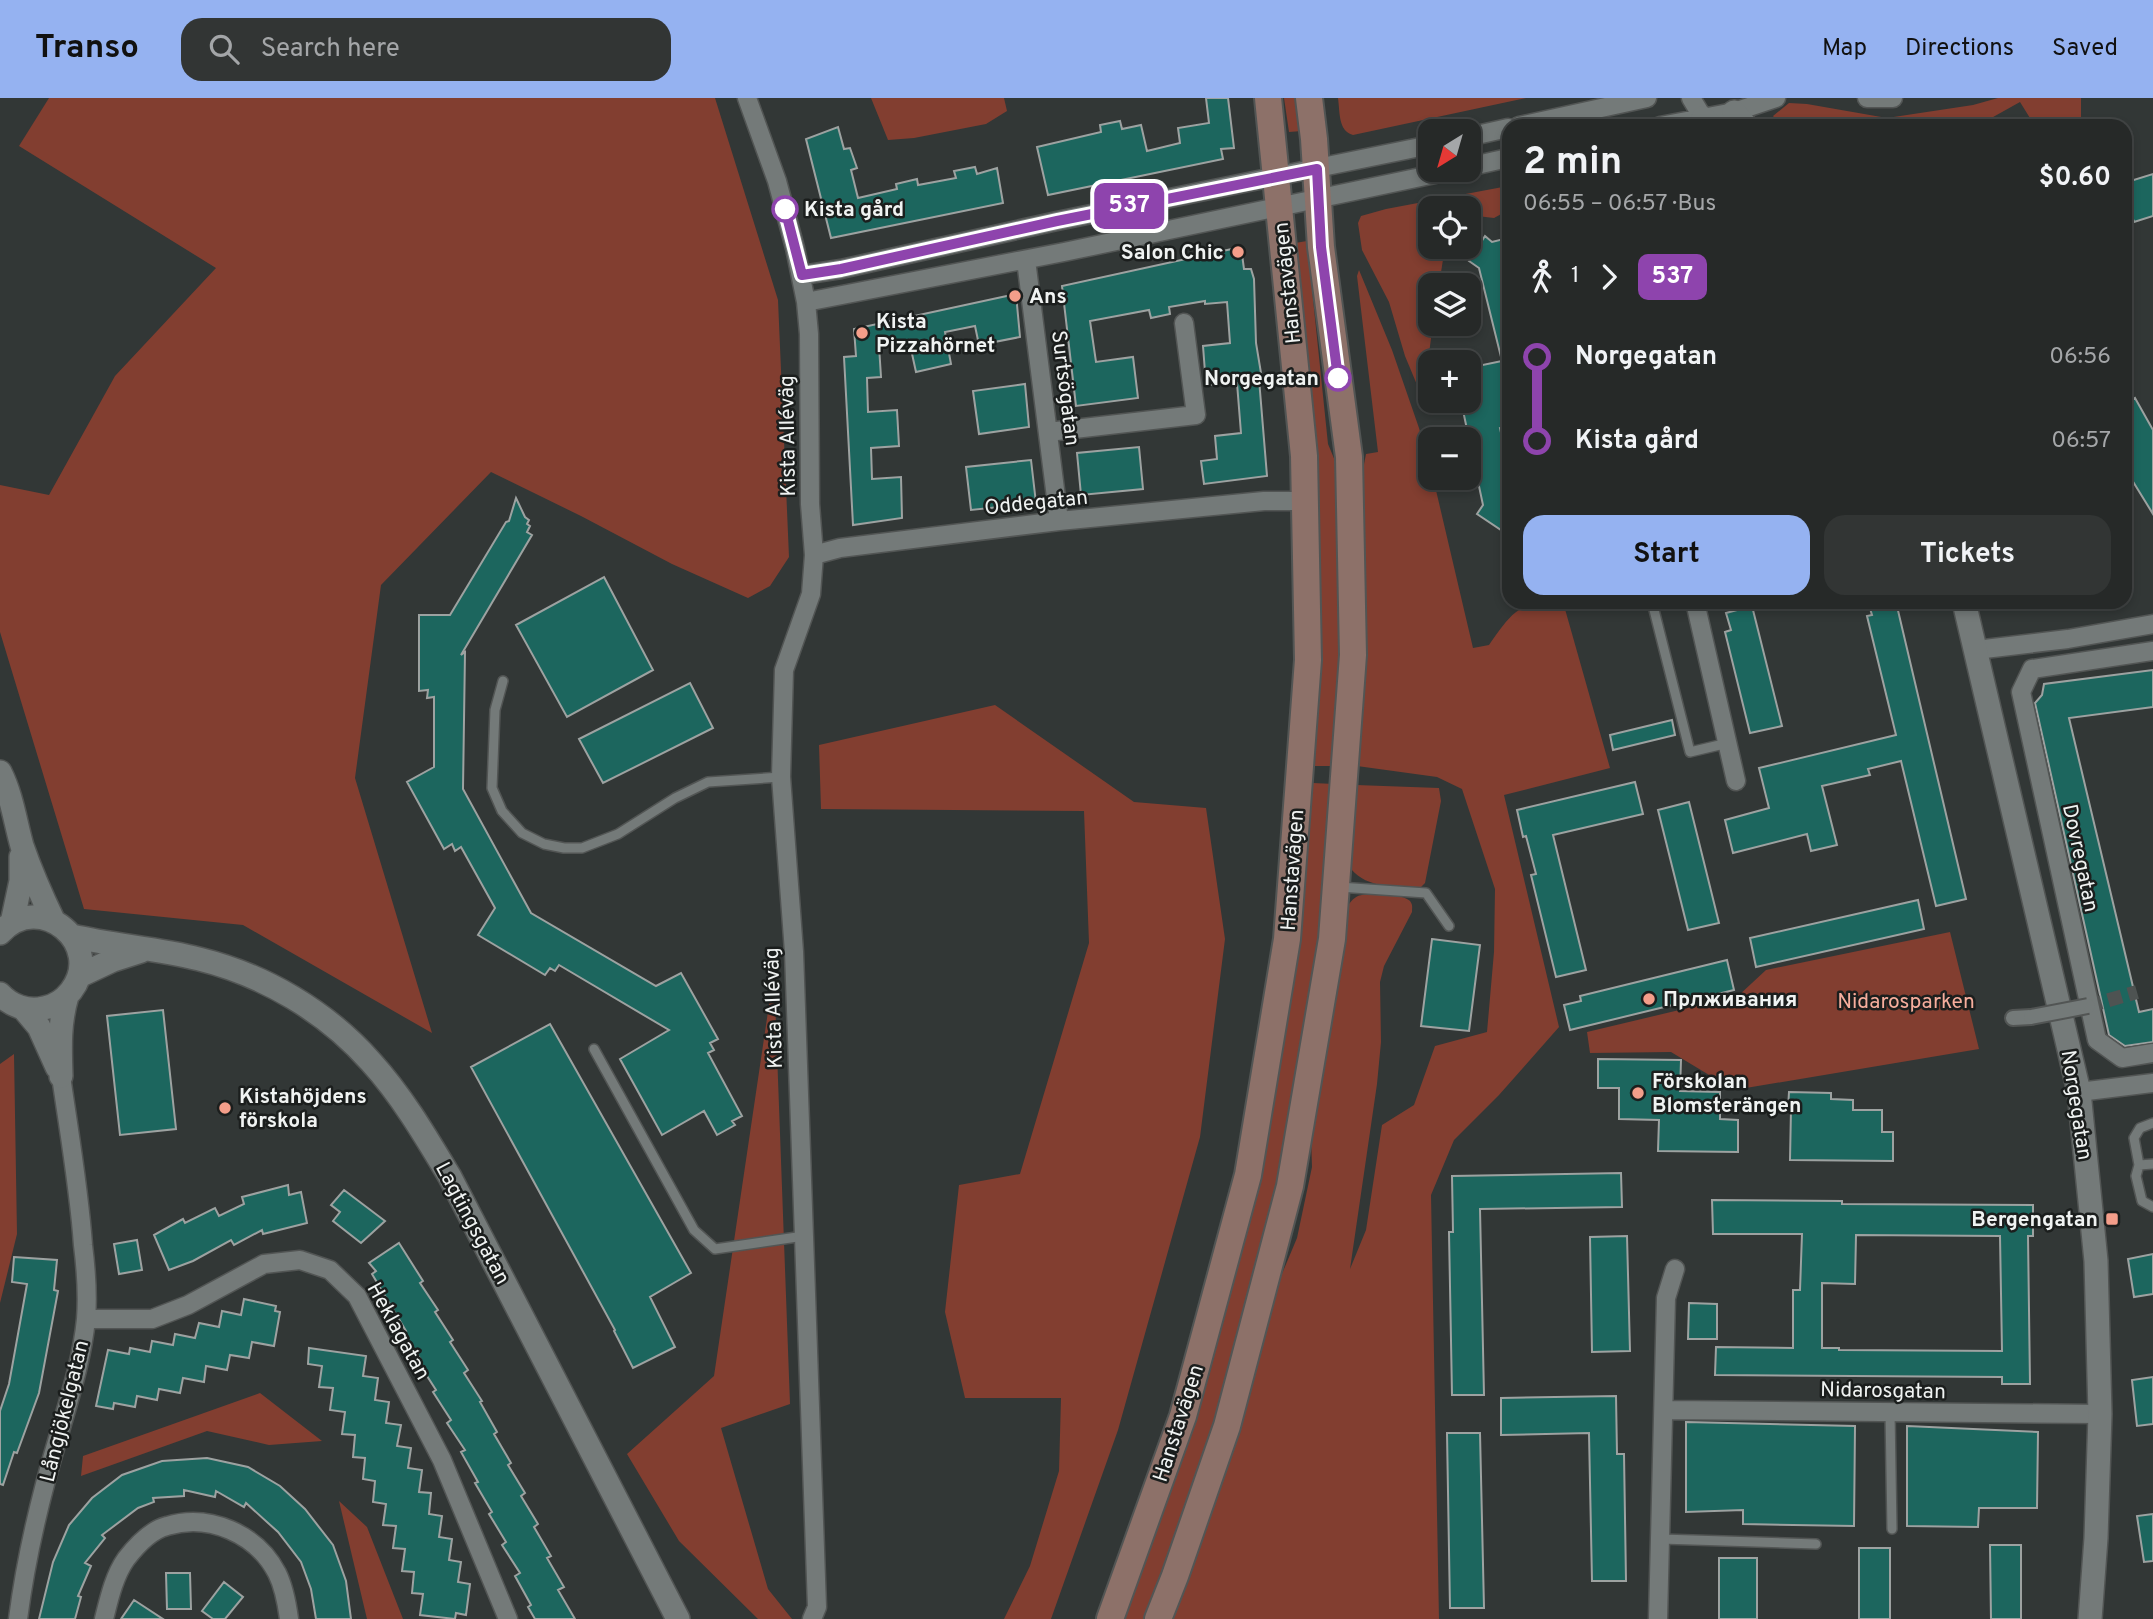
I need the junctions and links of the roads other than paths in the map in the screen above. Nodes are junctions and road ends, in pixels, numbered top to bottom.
1 (747, 98) edge
2 (1268, 98) edge
3 (1309, 98) edge
4 (1647, 98) edge
5 (1776, 98) edge
6 (1867, 98) edge
7 (1893, 98) edge
8 (1736, 112) edge
9 (1702, 114) edge
10 (1551, 119) edge
11 (1684, 119) edge
12 (1502, 129) edge
13 (1481, 134) edge
14 (1418, 148) edge
15 (1502, 159) edge
16 (1481, 164) edge
17 (1317, 169) junction
18 (1277, 176) junction
19 (1418, 178) edge
20 (1318, 199) junction
21 (1279, 207) junction
22 (1026, 260) junction
23 (802, 275) junction
24 (806, 302) junction
25 (1184, 323) dead end
26 (1048, 432) junction
27 (1305, 501) junction
28 (1059, 521) junction
29 (814, 555) junction
30 (1654, 609) edge
31 (1697, 609) edge
32 (1966, 609) edge
33 (2153, 624) edge
34 (2068, 639) junction
35 (1976, 650) junction
36 (2153, 651) edge
37 (2074, 662) junction
38 (503, 681) dead end
39 (1728, 743) junction
40 (0, 772) edge
41 (781, 777) junction
42 (1737, 781) dead end
43 (22, 843) junction
44 (1336, 886) junction
45 (54, 922) junction
46 (1449, 926) dead end
47 (6, 928) edge
48 (72, 936) junction
49 (148, 949) junction
50 (79, 976) junction
51 (67, 996) junction
52 (9, 1002) edge
53 (2088, 1006) tunnel mouth
54 (2013, 1018) dead end
55 (594, 1049) dead end
56 (2153, 1053) edge
57 (61, 1076) junction
58 (2153, 1083) edge
59 (2079, 1092) junction
60 (2153, 1123) edge
61 (2153, 1164) edge
62 (2139, 1165) junction
63 (2153, 1207) edge
64 (804, 1236) junction
65 (1675, 1269) dead end
66 (86, 1318) junction
67 (1665, 1410) junction
68 (1890, 1413) junction
69 (2100, 1414) junction
70 (1892, 1529) dead end
71 (1661, 1539) junction
72 (1816, 1544) dead end
73 (18, 1619) edge
74 (104, 1619) edge
75 (289, 1619) edge
76 (508, 1619) edge
77 (678, 1619) edge
78 (812, 1619) edge
79 (1110, 1619) edge
80 (1158, 1619) edge
81 (1658, 1619) edge
82 (2090, 1619) edge

1 - 23 street, Kista Alléväg
2 - 18 main road, Hanstavägen
3 - 17 main road, Hanstavägen
4 - 10 street
5 - 8 street
6 - 7 street
8 - 9 street
9 - 11 street
12 - 13 street
14 - 17 street
15 - 16 street
17 - 18 street
17 - 20 main road, Hanstavägen
18 - 21 main road, Hanstavägen
18 - 23 street
19 - 20 street
20 - 21 street
20 - 44 main road, Hanstavägen
21 - 22 street
21 - 27 main road, Hanstavägen
22 - 24 street
22 - 26 street, Surtsögatan
23 - 24 street, Kista Alléväg
24 - 29 street, Kista Alléväg
25 - 26 street
26 - 28 street, Surtsögatan
27 - 28 street, Oddegatan
27 - 79 main road, Hanstavägen
28 - 29 street, Oddegatan
29 - 41 street, Kista Alléväg
30 - 39 lane
31 - 39 street
32 - 35 street, Norgegatan
33 - 34 street
34 - 35 street
34 - 37 street
35 - 59 street, Norgegatan
36 - 37 street, Dovregatan
37 - 56 street, Dovregatan
38 - 41 lane
39 - 42 street
40 - 43 street
41 - 64 street, Kista Alléväg
43 - 45 street
43 - 47 street
44 - 46 lane
44 - 80 main road, Hanstavägen
45 - 47 street
45 - 48 street
48 - 49 street, Lagtingsgatan
48 - 50 street
49 - 50 street, Lagtingsgatan
49 - 77 street, Lagtingsgatan
50 - 51 street, Långjökelgatan
51 - 52 street
51 - 57 street, Långjökelgatan
52 - 57 street, Långjökelgatan
53 - 54 street, bridge
55 - 64 lane
57 - 66 street, Långjökelgatan
58 - 59 street
59 - 69 street, Norgegatan
60 - 62 lane
61 - 62 lane
62 - 63 lane
64 - 78 street, Kista Alléväg
65 - 67 street
66 - 73 street, Långjökelgatan
66 - 76 street, Heklagatan
67 - 68 street, Nidarosgatan
67 - 71 street
68 - 69 street, Nidarosgatan
68 - 70 lane
69 - 82 street, Norgegatan
71 - 72 lane
71 - 81 street
74 - 75 street

